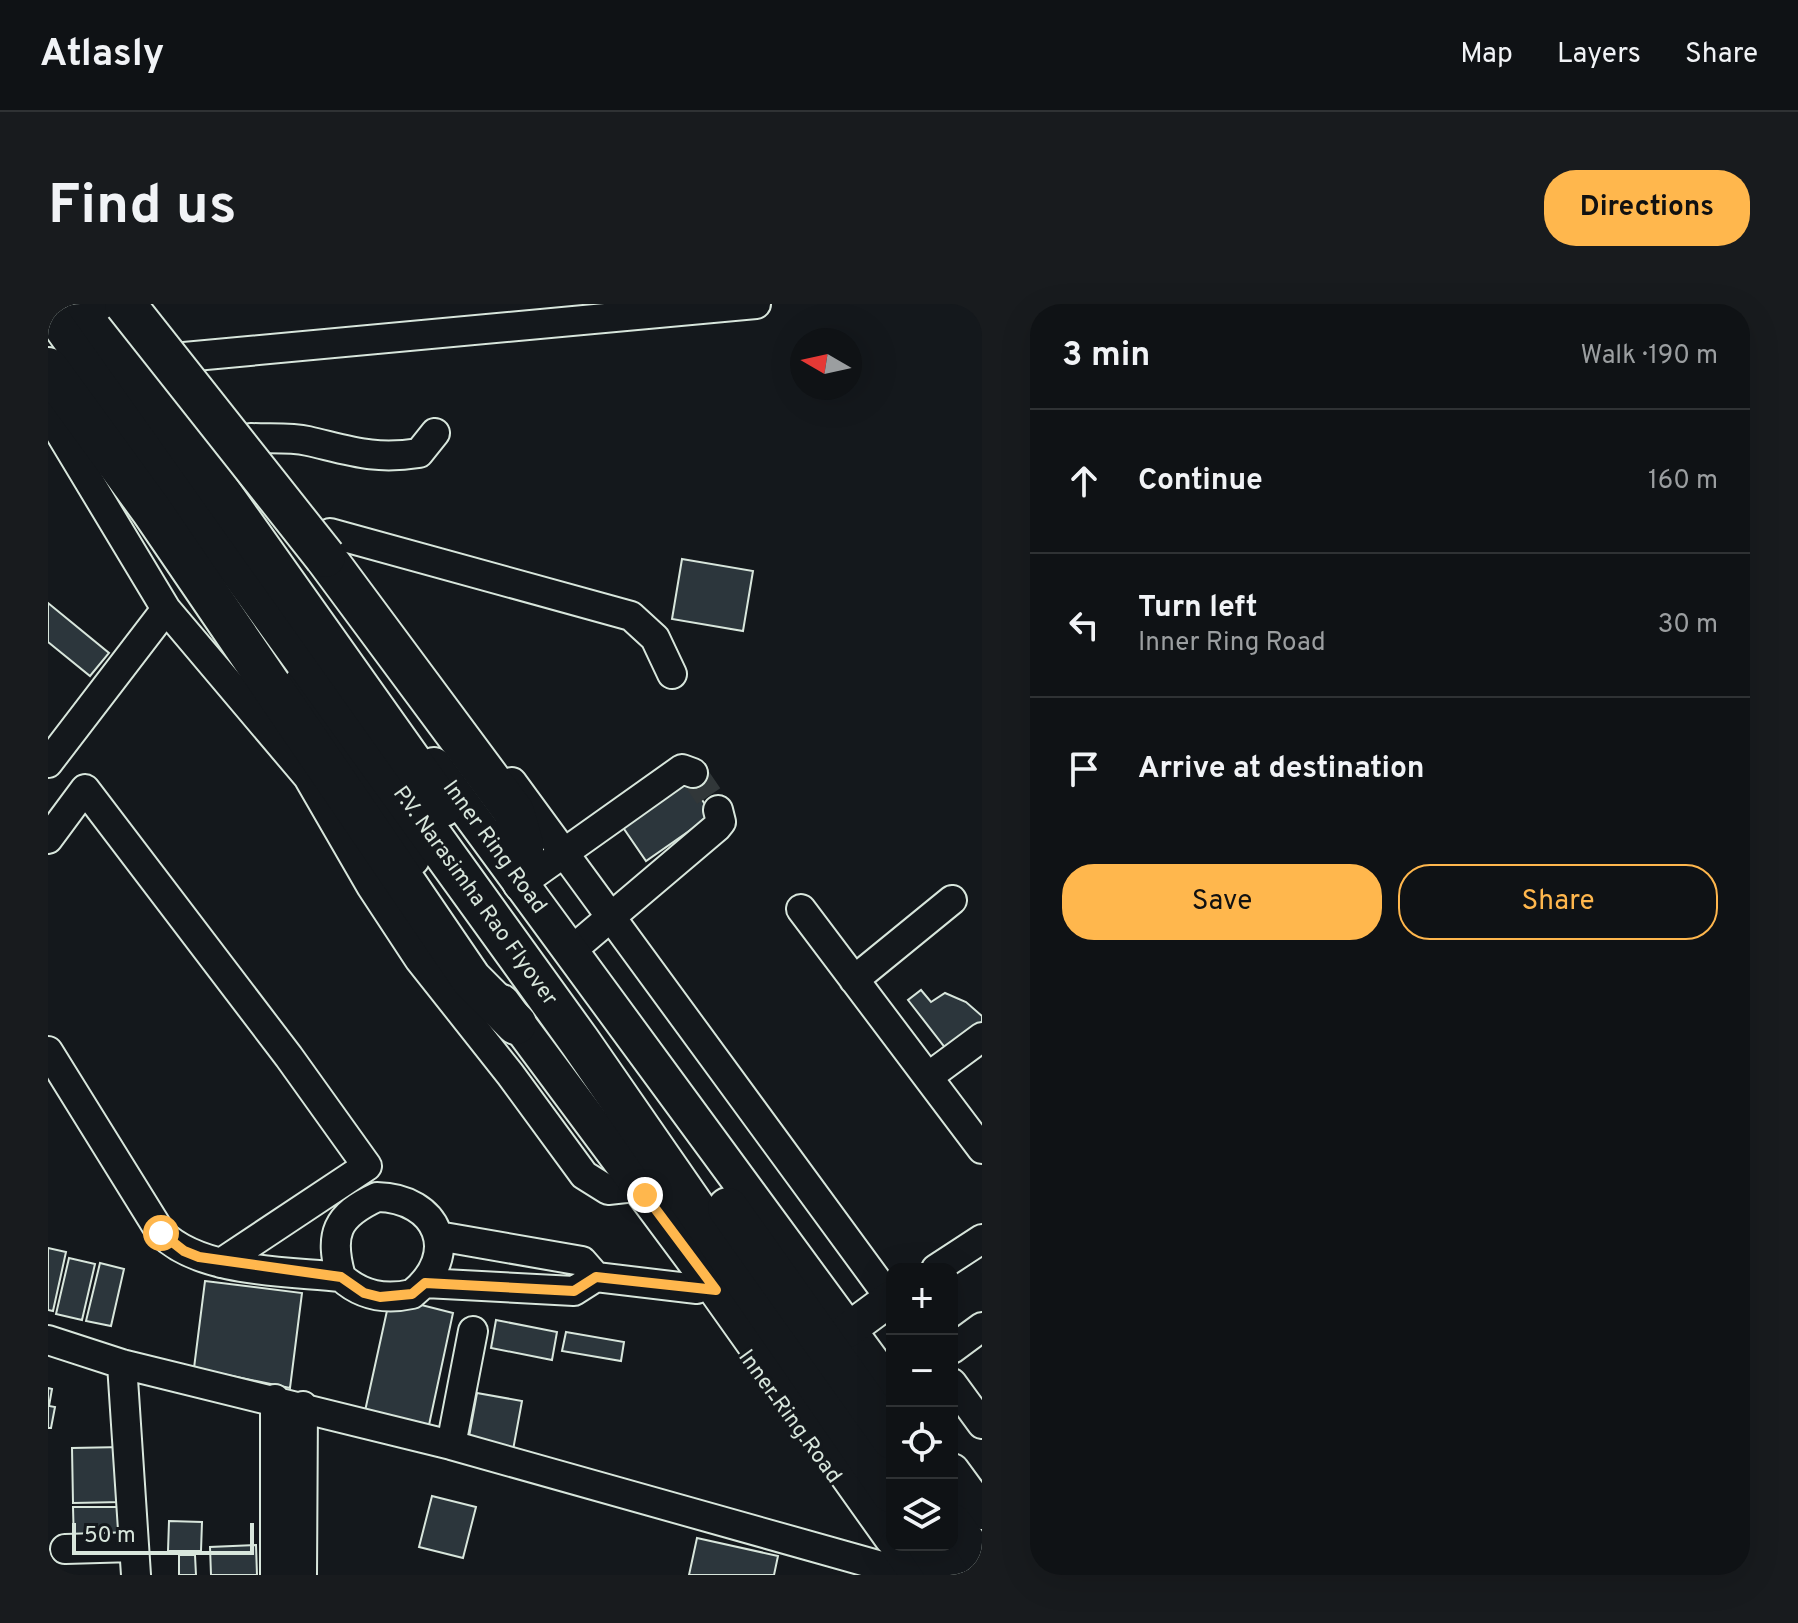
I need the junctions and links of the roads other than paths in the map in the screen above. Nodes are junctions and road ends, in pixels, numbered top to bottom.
1 (48, 304) edge
2 (149, 304) edge
3 (756, 304) edge
4 (102, 305) edge
5 (48, 315) edge
6 (184, 357) junction
7 (48, 368) edge
8 (152, 383) junction
9 (48, 413) edge
10 (435, 433) dead end
11 (251, 438) junction
12 (328, 545) junction
13 (166, 609) junction
14 (672, 674) dead end
15 (48, 763) edge
16 (693, 773) dead end
17 (718, 810) dead end
18 (48, 839) edge
19 (565, 853) junction
20 (523, 882) junction
21 (952, 900) dead end
22 (801, 909) dead end
23 (612, 917) junction
24 (572, 950) junction
25 (854, 980) junction
26 (516, 1024) junction
27 (982, 1037) edge
28 (48, 1051) edge
29 (928, 1077) junction
30 (601, 1137) junction
31 (982, 1149) edge
32 (367, 1166) junction
33 (626, 1188) junction
34 (377, 1197) junction
35 (438, 1236) junction
36 (982, 1239) edge
37 (221, 1263) junction
38 (945, 1263) edge
39 (341, 1277) junction
40 (596, 1277) junction
41 (425, 1283) junction
42 (706, 1290) junction
43 (886, 1292) edge
44 (886, 1303) edge
45 (982, 1327) edge
46 (848, 1330) junction
47 (473, 1331) dead end
48 (48, 1340) edge
49 (958, 1345) edge
50 (122, 1364) junction
51 (886, 1381) edge
52 (958, 1391) edge
53 (275, 1399) junction
54 (303, 1406) junction
55 (982, 1424) edge
56 (886, 1430) edge
57 (451, 1445) junction
58 (958, 1479) edge
59 (886, 1484) edge
60 (982, 1512) edge
61 (886, 1530) edge
62 (958, 1532) edge
63 (134, 1547) junction
64 (65, 1549) dead end
65 (909, 1566) edge
66 (982, 1566) edge
67 (136, 1575) edge
68 (275, 1575) edge
69 (302, 1575) edge
70 (948, 1575) edge

1 - 59 highway, P.V. Narasimha Rao Flyover
2 - 6 street
3 - 6 street
4 - 8 main road, Inner Ring Road
4 - 12 highway, bridge
4 - 56 highway, P.V. Narasimha Rao Flyover
5 - 26 main road, Inner Ring Road
6 - 8 street
6 - 11 street
7 - 26 highway
8 - 20 main road, Inner Ring Road
9 - 13 street
10 - 11 street
11 - 12 street
12 - 14 street
12 - 19 street
12 - 20 highway
13 - 15 street
13 - 33 street
16 - 19 street
17 - 23 street
18 - 32 street
19 - 20 street
19 - 23 street
20 - 24 main road, Inner Ring Road
21 - 25 street
22 - 25 street
23 - 24 street
23 - 43 street
24 - 46 main road, Inner Ring Road
25 - 29 street
26 - 30 main road, Inner Ring Road
27 - 29 street
28 - 37 street
29 - 31 street
30 - 33 street, Inner Ring Road
30 - 42 main road, Inner Ring Road
32 - 34 street
32 - 37 street
33 - 42 street, Inner Ring Road
34 - 35 street
34 - 39 street
35 - 40 street
35 - 41 street
36 - 38 street
37 - 39 street
39 - 41 street
40 - 41 street
40 - 42 street
42 - 61 main road, Inner Ring Road
42 - 65 street, Inner Ring Road
44 - 46 main road
45 - 49 street
46 - 51 main road, Inner Ring Road
47 - 57 street
48 - 50 street
50 - 53 street
50 - 63 street
52 - 55 street
53 - 54 street
53 - 68 street
54 - 57 street
54 - 69 street
57 - 65 street
58 - 60 main road
62 - 66 highway
63 - 64 street
63 - 67 street
65 - 70 highway

